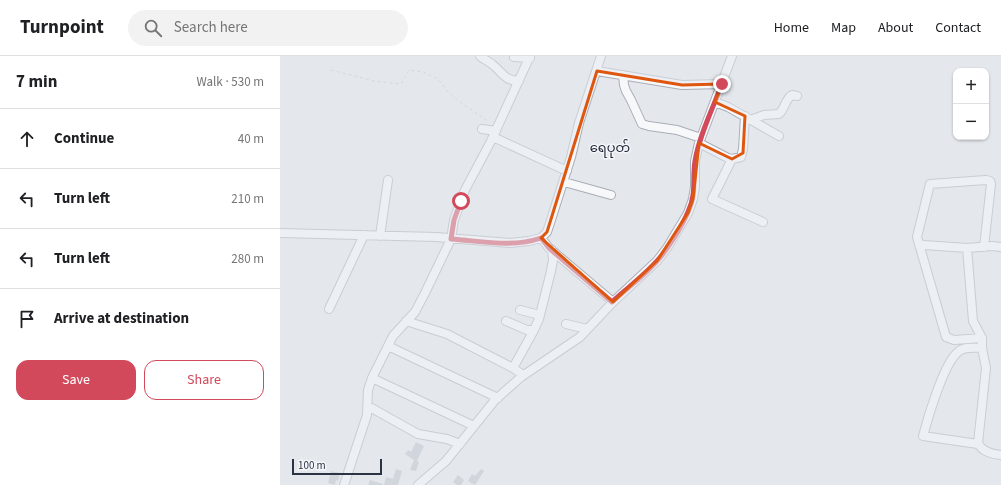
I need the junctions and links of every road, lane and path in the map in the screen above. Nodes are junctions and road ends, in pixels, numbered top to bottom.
1 (480, 56) edge
2 (601, 56) edge
3 (732, 56) edge
4 (514, 57) dead end
5 (530, 57) edge
6 (331, 70) dead end
7 (597, 71) junction
8 (623, 75) junction
9 (519, 81) junction
10 (722, 84) junction
11 (796, 96) dead end
12 (716, 102) junction
13 (747, 118) junction
14 (482, 129) dead end
15 (495, 132) junction
16 (779, 136) dead end
17 (700, 141) junction
18 (732, 159) junction
19 (567, 171) junction
20 (388, 180) dead end
21 (564, 182) junction
22 (611, 195) dead end
23 (763, 222) dead end
24 (280, 233) edge
25 (364, 235) junction
26 (380, 236) junction
27 (541, 238) junction
28 (451, 239) junction
29 (919, 244) junction
30 (984, 247) junction
31 (1001, 247) edge
32 (967, 248) junction
33 (552, 250) junction
34 (612, 302) junction
35 (329, 309) dead end
36 (520, 310) dead end
37 (540, 315) junction
38 (406, 321) junction
39 (506, 321) dead end
40 (566, 324) dead end
41 (587, 329) junction
42 (534, 330) junction
43 (982, 338) junction
44 (388, 346) junction
45 (982, 348) junction
46 (513, 368) junction
47 (523, 375) junction
48 (372, 378) junction
49 (498, 398) junction
50 (368, 406) junction
51 (474, 426) junction
52 (460, 444) junction
53 (978, 444) junction
54 (1001, 455) edge
55 (344, 485) edge
56 (418, 485) edge

1 - 9 street
2 - 7 street
3 - 10 street
4 - 5 street
5 - 9 street
6 - 15 path
7 - 8 street
7 - 19 street
8 - 10 street
8 - 17 street
9 - 15 street
10 - 12 street
11 - 13 street
12 - 13 street
12 - 17 street
13 - 16 street
13 - 18 street
14 - 15 street
15 - 19 street
15 - 28 street
17 - 18 street
17 - 34 street
18 - 23 street
19 - 21 street
20 - 26 street
21 - 22 street
21 - 27 street
24 - 25 street
25 - 26 street
25 - 35 street
26 - 28 street
27 - 28 street
27 - 33 street
28 - 38 street
29 - 30 street
29 - 32 street
29 - 43 street
30 - 31 street
30 - 32 street
32 - 43 street
33 - 34 street
33 - 37 street
34 - 41 street
36 - 37 street
37 - 42 street
38 - 44 street
38 - 46 street
39 - 42 street
40 - 41 street
41 - 47 street
42 - 46 street
43 - 45 street
44 - 48 street
44 - 49 street
45 - 53 street
45 - 53 street
46 - 47 street
47 - 49 street
48 - 50 street
48 - 51 street
49 - 51 street
50 - 52 street
50 - 55 street
51 - 52 street
52 - 56 street
53 - 54 street

